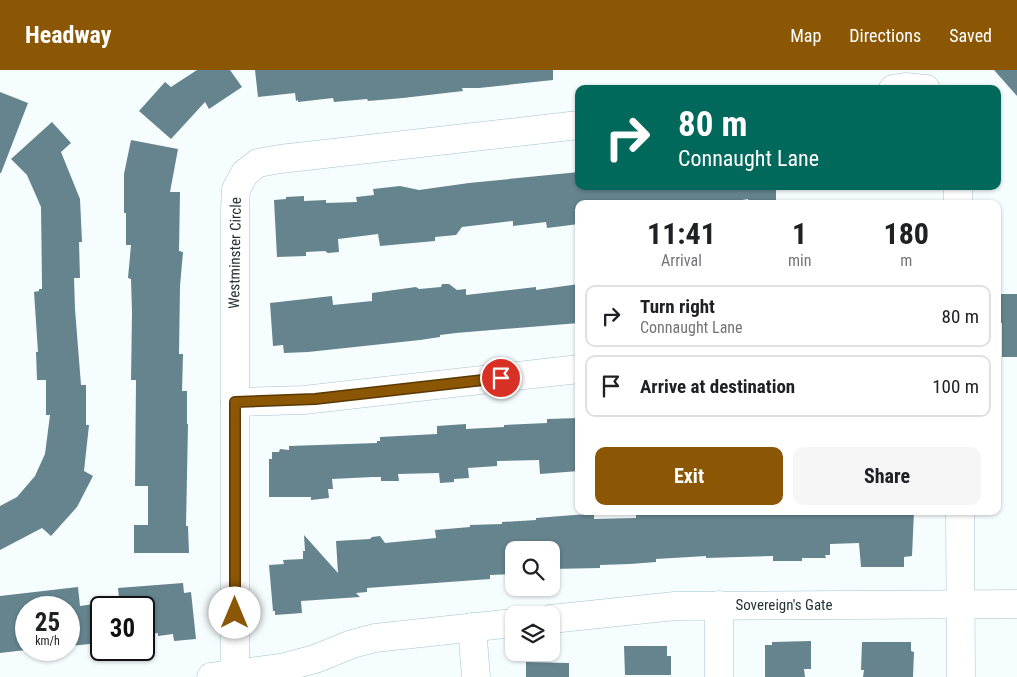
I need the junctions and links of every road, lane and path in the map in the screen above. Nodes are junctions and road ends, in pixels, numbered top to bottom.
1 (575, 125) edge
2 (575, 369) edge
3 (235, 402) junction
4 (960, 515) edge
5 (961, 604) junction
6 (1017, 604) edge
7 (719, 605) junction
8 (560, 618) edge
9 (505, 624) edge
10 (472, 627) junction
11 (227, 676) edge
12 (476, 677) edge
13 (719, 677) edge
14 (961, 677) edge

1 - 3 street, Westminster Circle
2 - 3 street
3 - 11 street, Westminster Circle
4 - 5 street
5 - 6 street, Sovereign's Gate
5 - 7 street, Sovereign's Gate
5 - 14 street
7 - 8 street, Sovereign's Gate
7 - 13 street
9 - 10 street
10 - 11 street
10 - 12 street

